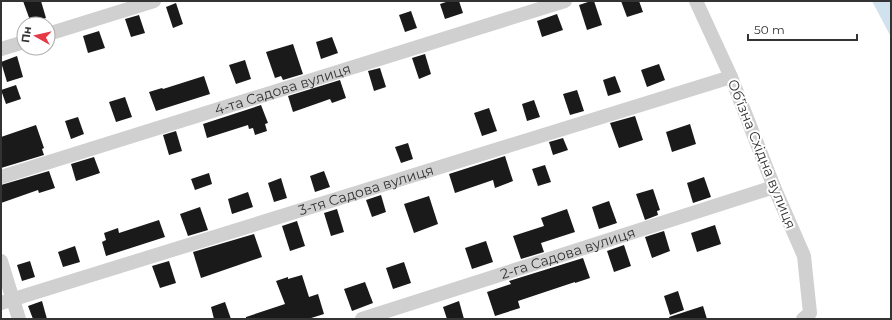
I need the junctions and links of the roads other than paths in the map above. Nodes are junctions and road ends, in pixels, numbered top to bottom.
1 (154, 1) edge
2 (565, 1) edge
3 (696, 1) edge
4 (56, 32) edge
5 (16, 44) edge
6 (1, 49) edge
7 (731, 77) junction
8 (1, 177) edge
9 (774, 187) junction
10 (1, 261) edge
11 (7, 301) edge
12 (806, 316) edge
13 (19, 319) edge
14 (362, 319) edge

1 - 4 street
2 - 8 street, 4-та Садова вулиця
3 - 7 street, Обʼїзна Східна вулиця
5 - 6 street
7 - 9 street, Обʼїзна Східна вулиця
7 - 11 street, 3-тя Садова вулиця
9 - 12 street, Обʼїзна Східна вулиця
9 - 14 street, 2-га Садова вулиця
10 - 11 street
11 - 13 street

